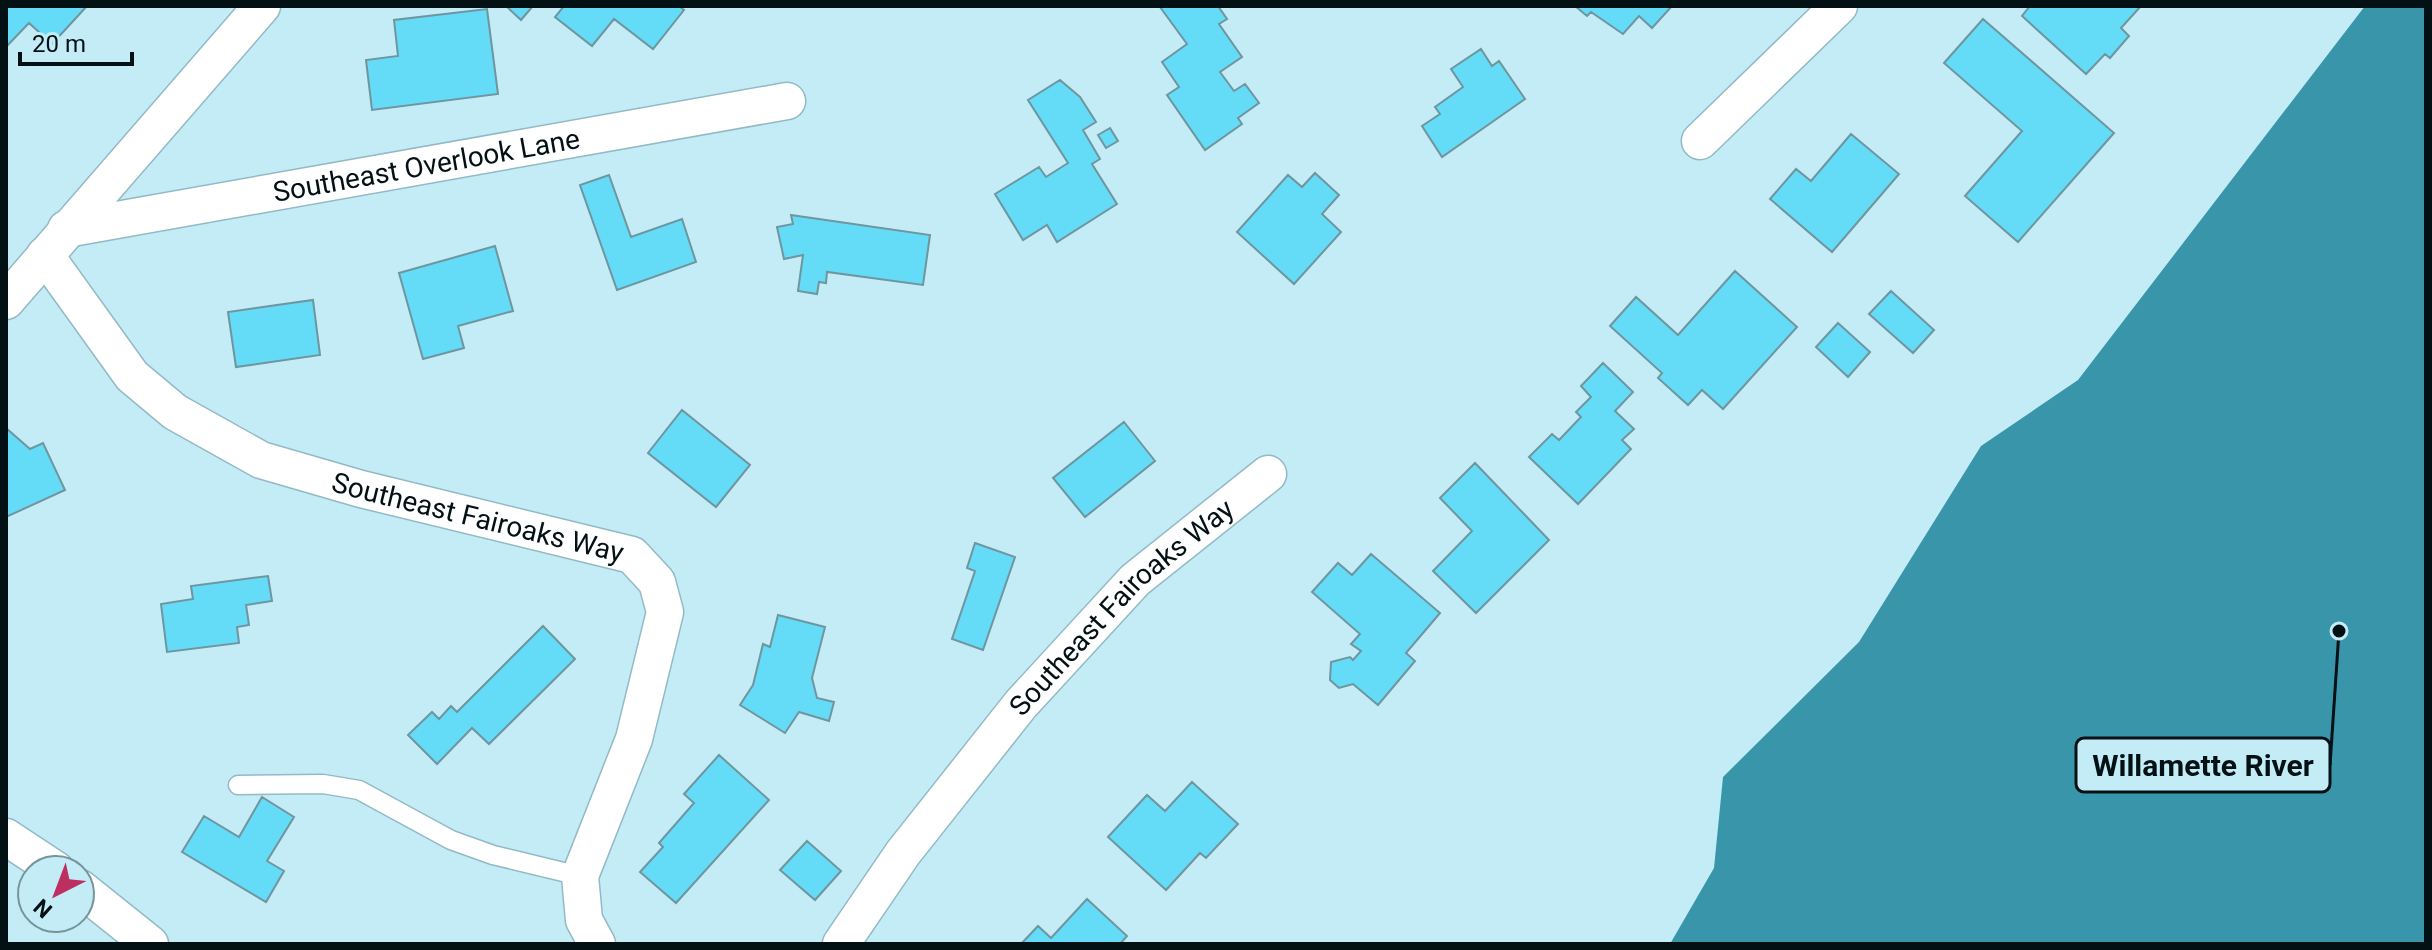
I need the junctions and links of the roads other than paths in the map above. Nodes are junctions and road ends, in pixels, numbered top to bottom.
1 (262, 6) edge
2 (1839, 6) edge
3 (787, 101) dead end
4 (1700, 141) dead end
5 (56, 242) junction
6 (6, 301) edge
7 (1268, 474) dead end
8 (238, 785) dead end
9 (6, 837) edge
10 (32, 854) edge
11 (580, 876) junction
12 (96, 901) edge
13 (150, 944) edge
14 (597, 944) edge
15 (841, 944) edge

1 - 5 street
2 - 4 street
3 - 5 street, Southeast Overlook Lane
5 - 6 street
5 - 11 street, Southeast Fairoaks Way
7 - 15 street, Southeast Fairoaks Way
8 - 11 lane
9 - 10 street
11 - 14 street, Southeast Fairoaks Way
12 - 13 street

